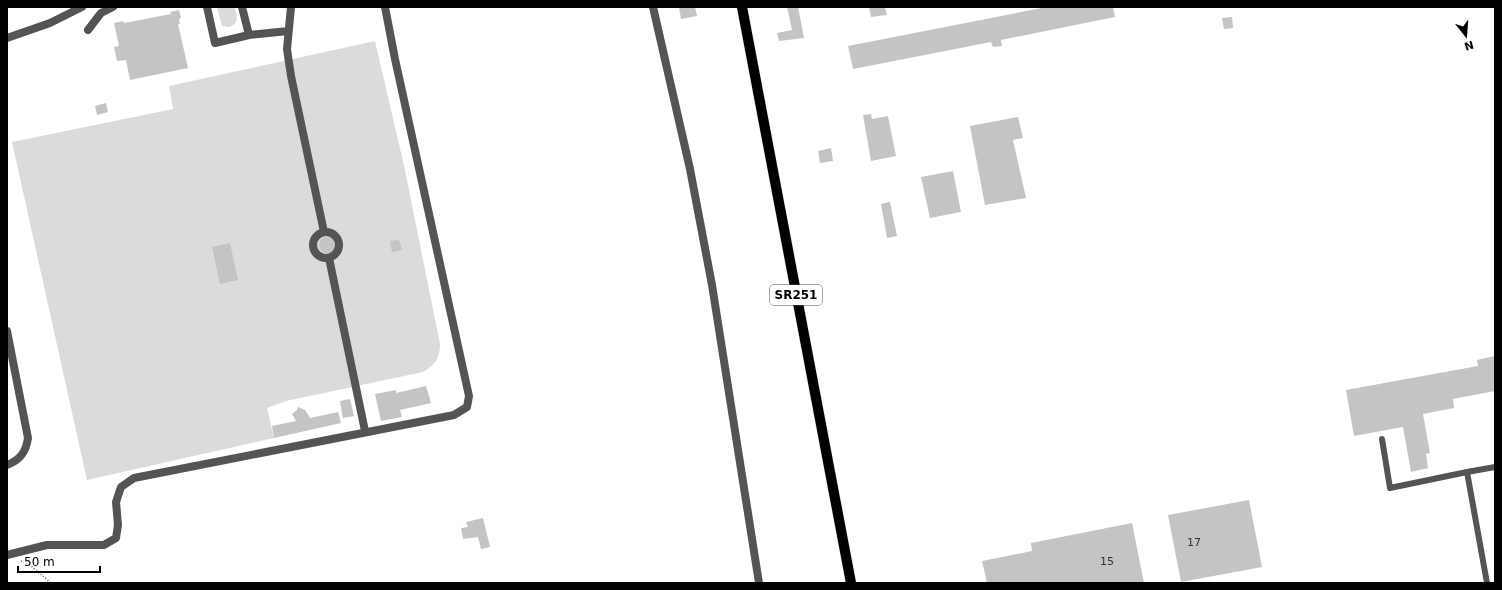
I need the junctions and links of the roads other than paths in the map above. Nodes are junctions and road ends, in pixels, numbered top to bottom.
1 (82, 7) edge
2 (113, 7) edge
3 (207, 7) edge
4 (242, 7) edge
5 (291, 7) edge
6 (385, 7) edge
7 (653, 7) edge
8 (742, 7) edge
9 (88, 30) dead end
10 (288, 31) junction
11 (249, 36) junction
12 (7, 38) edge
13 (324, 232) junction
14 (329, 258) junction
15 (7, 332) edge
16 (365, 431) junction
17 (1382, 439) dead end
18 (7, 465) edge
19 (1495, 467) edge
20 (1467, 472) junction
21 (7, 555) edge
22 (759, 583) edge
23 (851, 583) edge
24 (1487, 583) edge

1 - 12 street
2 - 9 street
3 - 11 street
4 - 11 street
5 - 10 street
6 - 16 street
7 - 22 street
8 - 23 main road, SR251
10 - 11 street
10 - 13 street
13 - 14 street
13 - 14 street
14 - 16 street
15 - 18 street
16 - 21 street
17 - 20 lane
19 - 20 lane
20 - 24 lane

